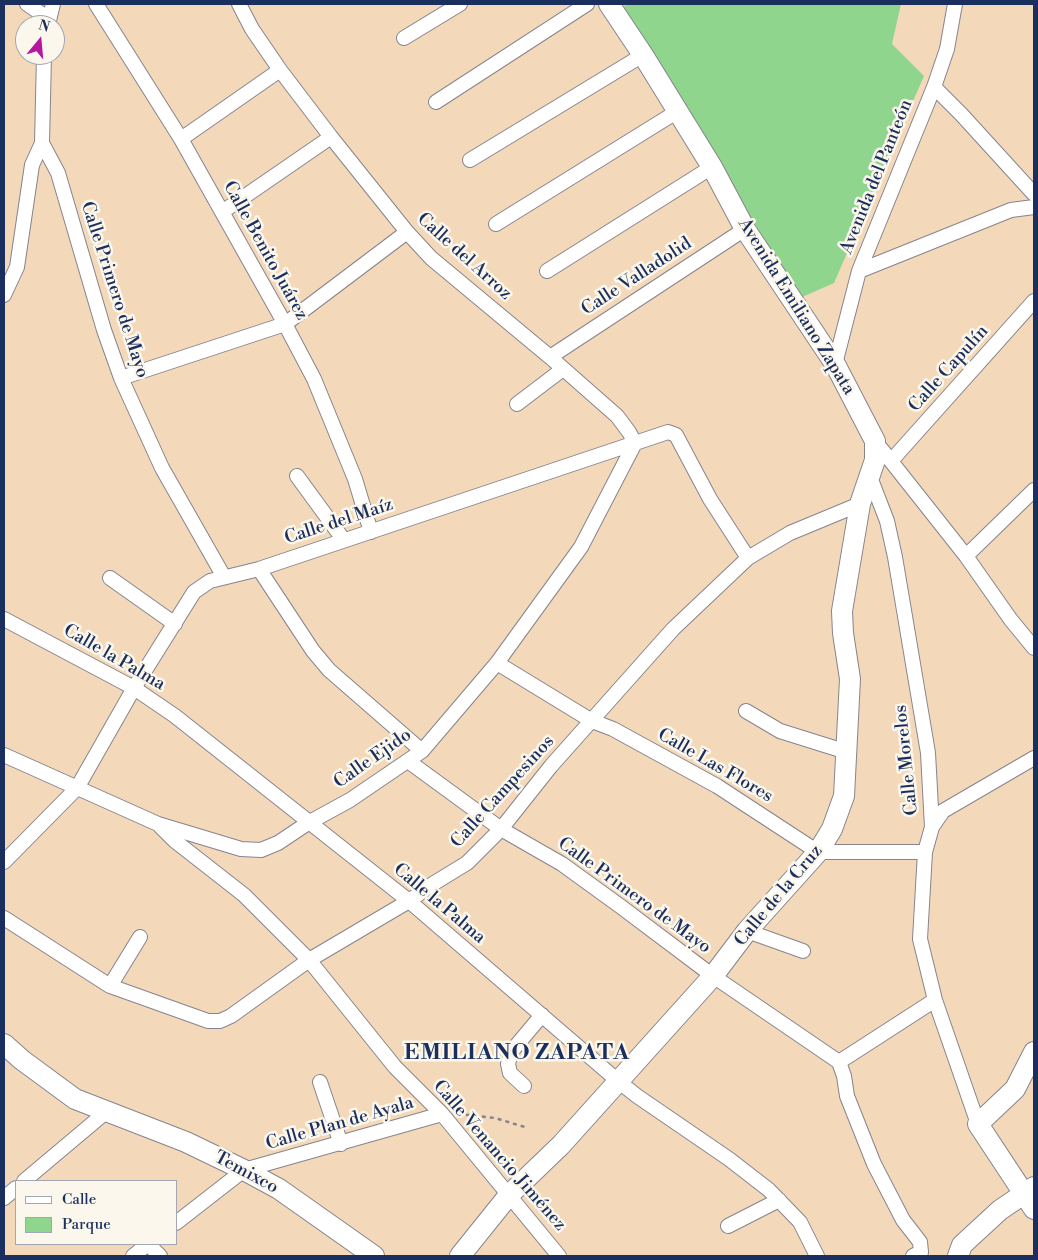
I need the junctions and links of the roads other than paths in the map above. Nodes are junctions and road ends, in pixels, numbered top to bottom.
1 (27, 4) edge
2 (96, 4) edge
3 (239, 4) edge
4 (460, 4) edge
5 (587, 4) edge
6 (955, 4) edge
7 (613, 6) edge
8 (40, 15) edge
9 (404, 38) dead end
10 (643, 55) junction
11 (44, 65) edge
12 (280, 70) junction
13 (934, 87) junction
14 (436, 102) dead end
15 (678, 111) junction
16 (331, 137) junction
17 (181, 139) junction
18 (42, 143) junction
19 (470, 160) dead end
20 (712, 167) junction
21 (1034, 194) edge
22 (1034, 207) edge
23 (222, 212) junction
24 (496, 224) dead end
25 (745, 229) junction
26 (407, 232) junction
27 (4, 261) edge
28 (17, 267) junction
29 (547, 271) dead end
30 (859, 271) junction
31 (4, 295) edge
32 (1034, 301) edge
33 (285, 324) junction
34 (550, 357) junction
35 (836, 364) junction
36 (563, 369) junction
37 (121, 378) junction
38 (517, 404) dead end
39 (875, 441) junction
40 (635, 443) junction
41 (891, 461) junction
42 (297, 476) dead end
43 (870, 478) junction
44 (1034, 490) edge
45 (860, 504) junction
46 (371, 532) junction
47 (343, 540) junction
48 (966, 556) junction
49 (748, 558) junction
50 (259, 569) junction
51 (224, 577) junction
52 (110, 578) dead end
53 (4, 619) edge
54 (175, 624) junction
55 (1034, 648) edge
56 (497, 663) junction
57 (134, 688) junction
58 (746, 711) dead end
59 (592, 721) junction
60 (422, 751) junction
61 (846, 752) junction
62 (4, 755) edge
63 (1034, 759) edge
64 (408, 761) junction
65 (77, 788) junction
66 (308, 823) junction
67 (158, 824) junction
68 (932, 827) junction
69 (501, 829) junction
70 (818, 852) junction
71 (925, 852) junction
72 (4, 862) edge
73 (409, 901) junction
74 (4, 918) edge
75 (747, 931) junction
76 (140, 937) dead end
77 (803, 951) dead end
78 (309, 960) junction
79 (713, 976) junction
80 (110, 986) junction
81 (935, 1000) junction
82 (542, 1015) junction
83 (4, 1044) edge
84 (1034, 1052) edge
85 (839, 1062) junction
86 (618, 1081) junction
87 (320, 1082) dead end
88 (524, 1086) dead end
89 (106, 1112) junction
90 (442, 1114) junction
91 (978, 1124) junction
92 (342, 1144) junction
93 (244, 1170) junction
94 (25, 1180) edge
95 (15, 1189) edge
96 (509, 1195) junction
97 (1031, 1197) edge
98 (4, 1198) edge
99 (779, 1200) junction
100 (178, 1221) edge
101 (728, 1226) dead end
102 (147, 1245) edge
103 (149, 1245) edge
104 (917, 1254) edge
105 (134, 1256) edge
106 (160, 1256) edge
107 (374, 1256) edge
108 (460, 1256) edge
109 (559, 1256) edge
110 (817, 1256) edge
111 (958, 1256) edge

1 - 8 street
2 - 17 street, Calle Benito Juárez
3 - 12 street, Calle del Arroz
4 - 9 street
5 - 14 street
6 - 13 street, Avenida del Panteón
7 - 10 main road, Avenida Emiliano Zapata
10 - 15 main road, Avenida Emiliano Zapata
10 - 19 street
11 - 18 street, Calle Primero de Mayo
12 - 16 street, Calle del Arroz
12 - 17 street
13 - 21 street
13 - 30 street, Avenida del Panteón
15 - 20 main road, Avenida Emiliano Zapata
15 - 24 street
16 - 23 street
16 - 26 street, Calle del Arroz
17 - 23 street, Calle Benito Juárez
18 - 28 street
18 - 37 street, Calle Primero de Mayo
20 - 25 main road, Avenida Emiliano Zapata
20 - 29 street
22 - 30 street
23 - 33 street, Calle Benito Juárez
25 - 34 street, Calle Valladolid
25 - 35 main road, Avenida Emiliano Zapata
26 - 33 street
26 - 34 street, Calle del Arroz
27 - 28 street
28 - 31 street
30 - 35 street, Avenida del Panteón
32 - 41 street, Calle Capulín
33 - 37 street
33 - 46 street, Calle Benito Juárez
34 - 36 street, Calle del Arroz
35 - 39 main road, Avenida Emiliano Zapata
36 - 38 street
36 - 40 street, Calle del Arroz
37 - 51 street, Calle Primero de Mayo
39 - 41 street, Avenida Emiliano Zapata
39 - 43 main road, Calle de la Cruz
40 - 46 street, Calle del Maíz
40 - 49 street, Calle del Maíz
40 - 56 street, Calle Ejido
41 - 48 street, Avenida Emiliano Zapata
42 - 47 street
43 - 45 main road, Calle de la Cruz
43 - 68 street, Calle Morelos
44 - 48 street
45 - 49 street, Calle Campesinos
45 - 61 main road, Calle de la Cruz
46 - 47 street, Calle del Maíz
47 - 50 street, Calle del Maíz
48 - 55 street, Avenida Emiliano Zapata
49 - 59 street, Calle Campesinos
50 - 51 street, Calle del Maíz
50 - 60 street
51 - 54 street, Calle del Maíz
52 - 54 street
53 - 57 street, Calle la Palma
54 - 57 street, Calle del Maíz
56 - 59 street, Calle Las Flores
56 - 60 street, Calle Ejido
57 - 65 street, Calle del Maíz
57 - 66 street, Calle la Palma
58 - 61 street
59 - 69 street, Calle Campesinos
59 - 70 street, Calle Las Flores
60 - 64 street, Calle Ejido
61 - 70 main road, Calle de la Cruz
62 - 65 street, Calle Ejido
63 - 68 street
64 - 66 street, Calle Ejido
64 - 69 street, Calle Primero de Mayo
65 - 67 street, Calle Ejido
65 - 72 street, Calle del Maíz
66 - 67 street, Calle Ejido
66 - 73 street, Calle la Palma
67 - 78 street, Calle Venancio Jiménez
68 - 71 street, Calle Morelos
69 - 73 street, Calle Campesinos
69 - 79 street, Calle Primero de Mayo
70 - 71 street
70 - 75 main road, Calle de la Cruz
71 - 81 street, Calle Morelos
73 - 78 street, Calle Campesinos
73 - 82 street, Calle la Palma
74 - 80 street, Calle Campesinos
75 - 77 street
75 - 79 main road, Calle de la Cruz
76 - 80 street
78 - 80 street, Calle Campesinos
78 - 90 street, Calle Venancio Jiménez
79 - 85 street, Calle Primero de Mayo
79 - 86 main road, Calle de la Cruz
81 - 85 street
81 - 91 street, Calle Morelos
82 - 86 street, Calle la Palma
82 - 88 street
83 - 89 main road, Temixco
84 - 91 main road
85 - 104 street
86 - 96 main road, Calle de la Cruz
86 - 99 street, Calle la Palma
87 - 92 street
89 - 93 main road, Temixco
89 - 94 street
90 - 92 street, Calle Plan de Ayala
90 - 96 street, Calle Venancio Jiménez
91 - 97 main road
92 - 93 street, Calle Plan de Ayala
93 - 100 street, Calle Plan de Ayala
93 - 107 main road, Temixco
95 - 98 street
96 - 108 main road, Calle de la Cruz
96 - 109 street, Calle Venancio Jiménez
97 - 111 main road
99 - 101 street
99 - 110 street, Calle la Palma
102 - 105 street
103 - 106 street

